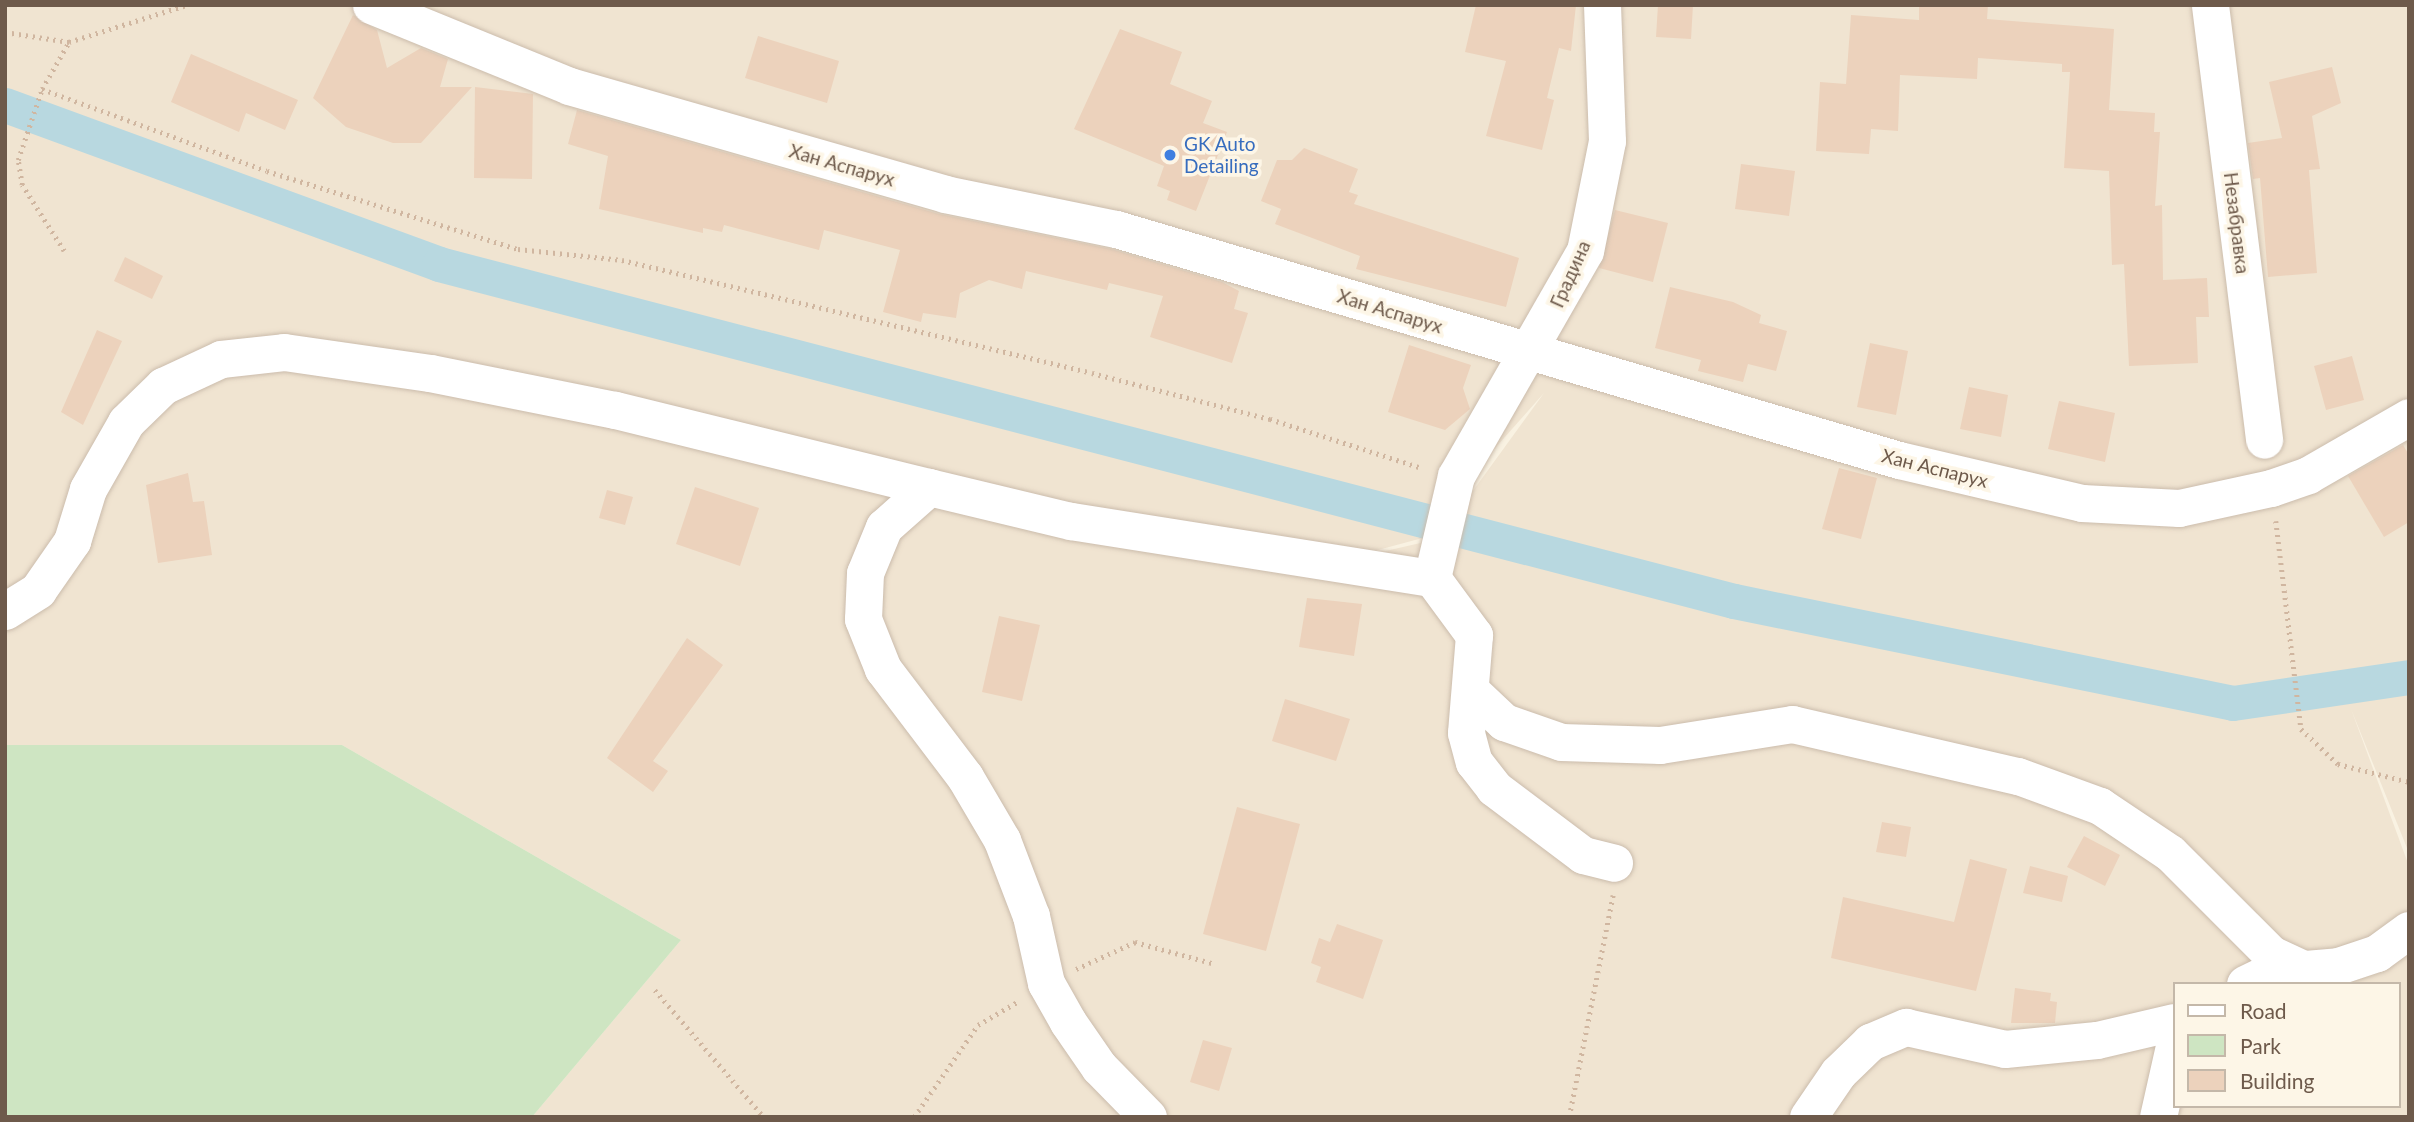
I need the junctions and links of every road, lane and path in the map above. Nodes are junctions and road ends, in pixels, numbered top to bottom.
1 (186, 5) edge
2 (371, 5) edge
3 (1602, 5) edge
4 (2210, 5) edge
5 (5, 32) edge
6 (69, 43) junction
7 (42, 89) junction
8 (64, 251) dead end
9 (1530, 354) junction
10 (2409, 418) edge
11 (2264, 440) dead end
12 (1456, 476) junction
13 (929, 487) junction
14 (2271, 488) junction
15 (1432, 578) junction
16 (5, 611) edge
17 (1470, 690) junction
18 (2409, 782) edge
19 (1614, 863) joint
20 (2409, 930) edge
21 (2303, 969) junction
22 (2249, 982) edge
23 (655, 990) dead end
24 (2172, 1022) edge
25 (2172, 1055) edge
26 (764, 1117) edge
27 (1148, 1117) edge
28 (1569, 1117) edge
29 (1808, 1117) edge
30 (2158, 1117) edge

1 - 6 path
2 - 9 street, Хан Аспарух
3 - 9 street, Градина
4 - 11 street, Незабравка
5 - 6 path
6 - 7 path
7 - 8 path
7 - 12 path
9 - 12 street, Градина
9 - 14 street, Хан Аспарух
10 - 14 street, Хан Аспарух
12 - 15 street, Градина
13 - 15 street
13 - 16 street
13 - 27 street
14 - 18 path
15 - 17 street
17 - 19 street
17 - 21 street
19 - 28 path
20 - 21 street
21 - 22 street
23 - 26 path
24 - 29 street
25 - 30 street

